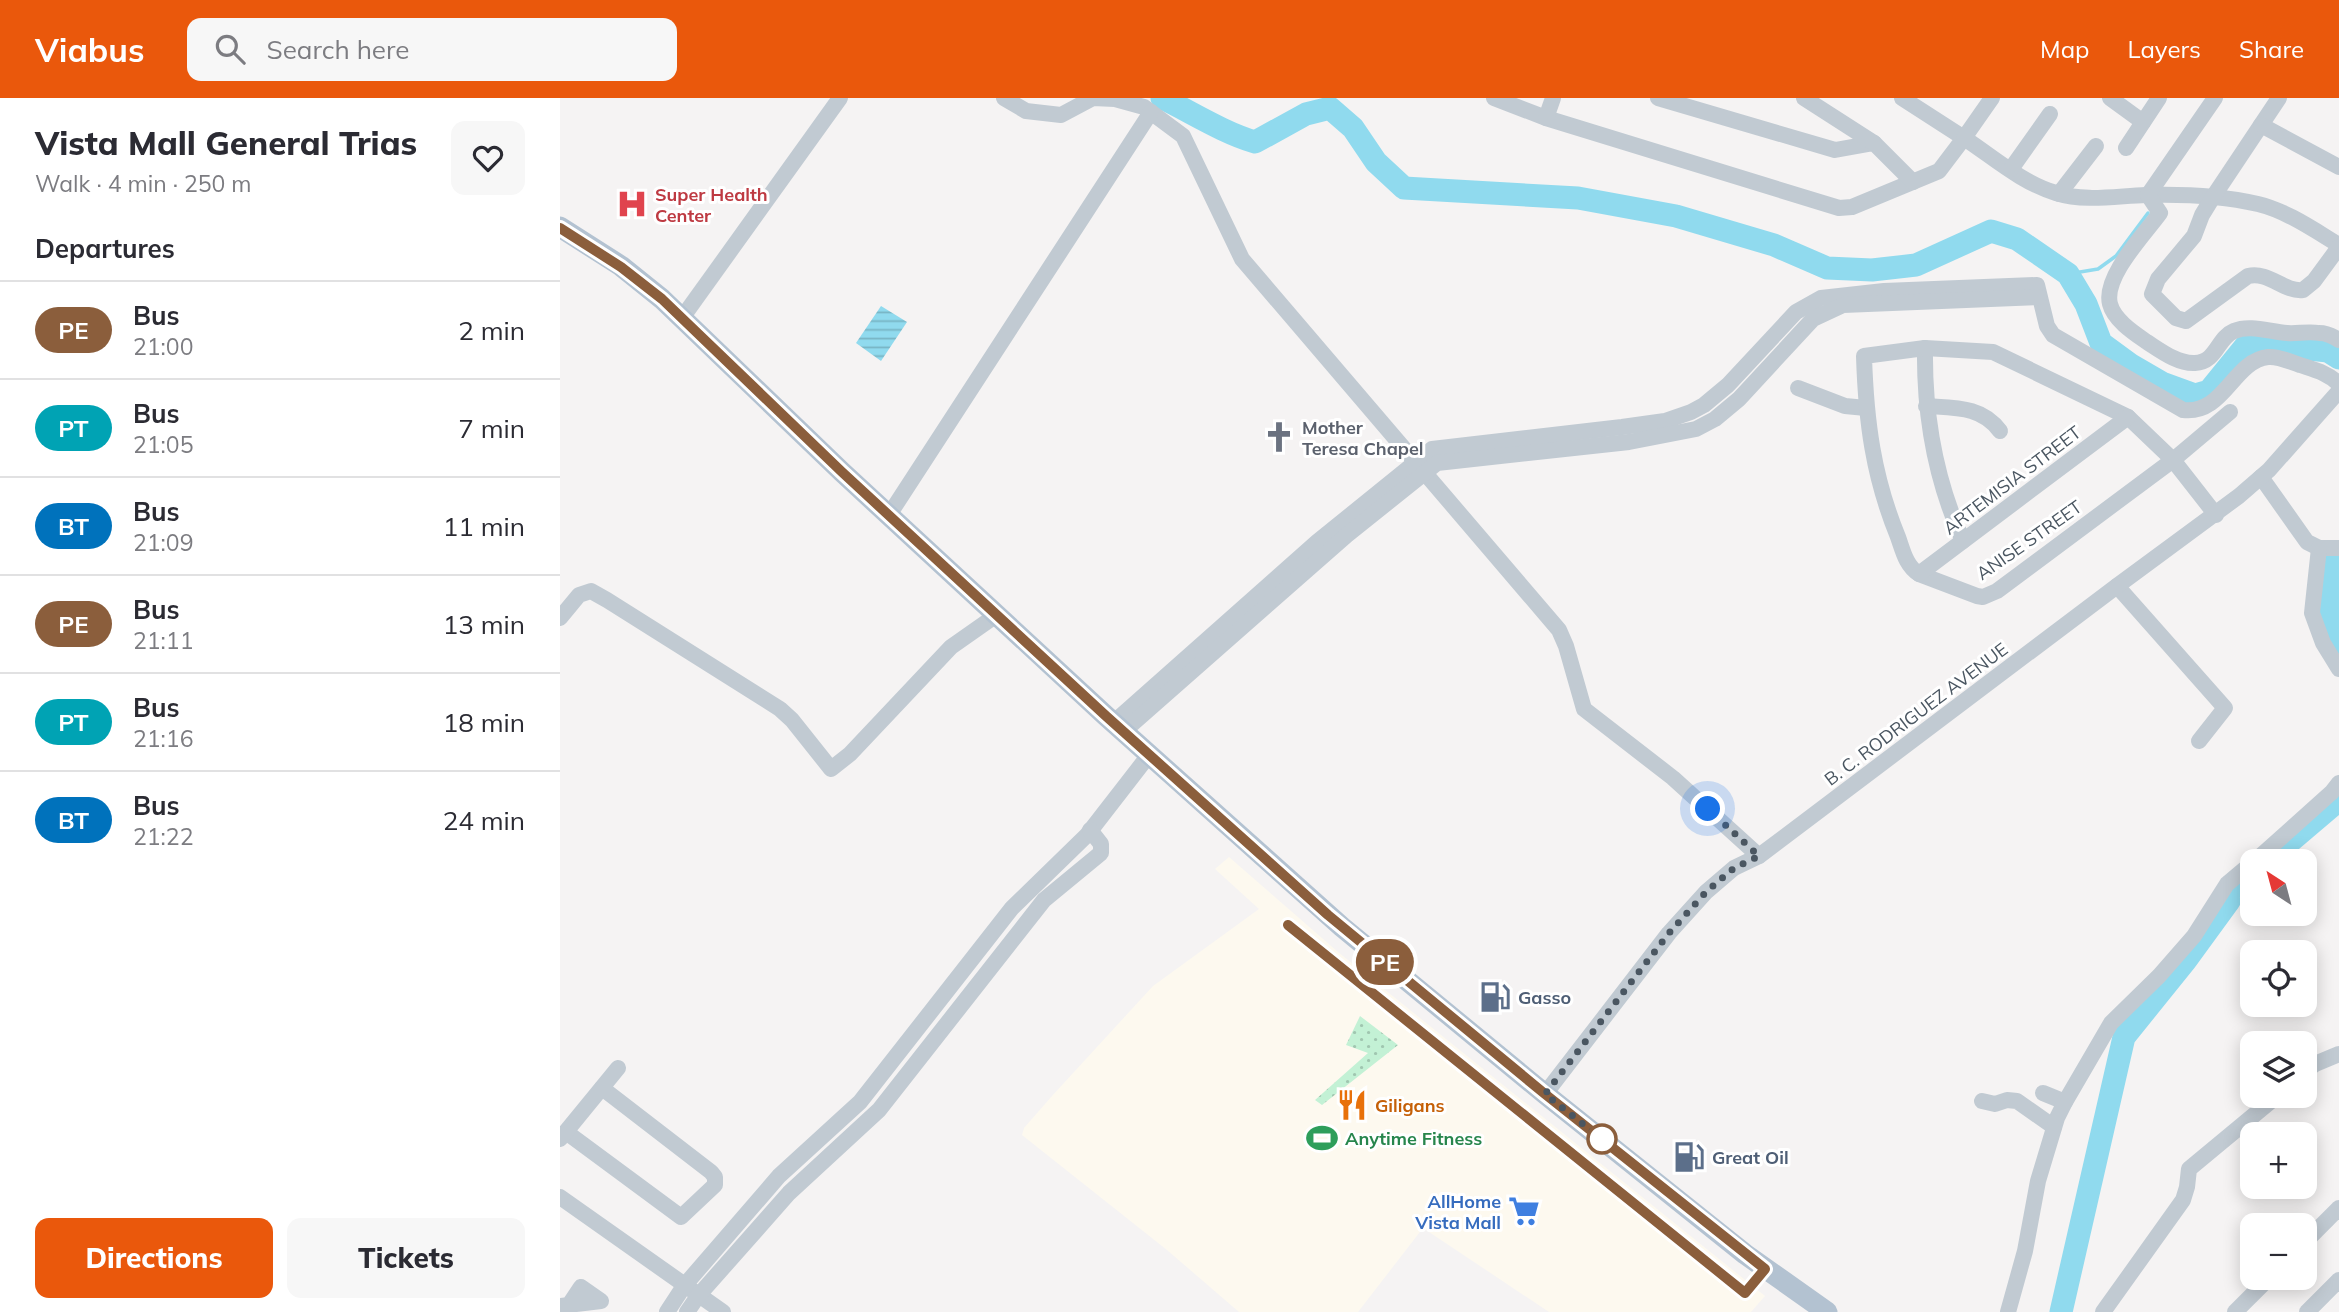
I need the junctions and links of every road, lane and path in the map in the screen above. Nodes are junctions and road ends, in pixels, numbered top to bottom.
1 (840, 98) edge
2 (1004, 98) edge
3 (1494, 98) edge
4 (1553, 98) edge
5 (1658, 98) edge
6 (1804, 98) edge
7 (1902, 98) edge
8 (1992, 98) edge
9 (2109, 98) edge
10 (2159, 98) edge
11 (2215, 98) edge
12 (2278, 98) edge
13 (1150, 112) junction
14 (2050, 114) dead end
15 (1546, 118) junction
16 (2143, 122) junction
17 (2261, 125) junction
18 (1964, 138) junction
19 (1874, 143) junction
20 (2096, 146) dead end
21 (2126, 148) dead end
22 (2339, 167) edge
23 (2011, 169) junction
24 (1913, 183) junction
25 (2059, 194) junction
26 (2148, 195) junction
27 (2213, 197) junction
28 (560, 228) edge
29 (2339, 246) edge
30 (682, 318) junction
31 (2339, 340) edge
32 (1925, 348) junction
33 (2339, 384) edge
34 (1798, 388) dead end
35 (2339, 391) edge
36 (1926, 406) junction
37 (1866, 408) junction
38 (2230, 412) dead end
39 (2128, 417) junction
40 (2000, 431) dead end
41 (2173, 460) junction
42 (1421, 467) junction
43 (2260, 477) junction
44 (889, 515) junction
45 (2216, 515) junction
46 (1963, 541) junction
47 (2319, 548) junction
48 (2339, 548) edge
49 (1919, 574) junction
50 (2117, 586) junction
51 (998, 614) junction
52 (560, 618) edge
53 (2339, 669) edge
54 (1118, 727) junction
55 (2199, 741) dead end
56 (1149, 755) junction
57 (2339, 783) edge
58 (1090, 830) junction
59 (2268, 849) edge
60 (1759, 856) junction
61 (2240, 873) edge
62 (2339, 1054) edge
63 (2317, 1063) edge
64 (618, 1068) dead end
65 (602, 1088) junction
66 (2043, 1093) dead end
67 (1545, 1094) junction
68 (1982, 1101) dead end
69 (2065, 1102) junction
70 (2263, 1108) edge
71 (2054, 1127) junction
72 (563, 1135) edge
73 (562, 1204) edge
74 (2339, 1208) edge
75 (733, 1229) junction
76 (2317, 1230) edge
77 (714, 1251) junction
78 (656, 1266) junction
79 (717, 1275) junction
80 (2339, 1280) edge
81 (684, 1286) junction
82 (2257, 1290) edge
83 (698, 1296) junction
84 (1815, 1309) edge
85 (664, 1312) edge
86 (687, 1312) edge
87 (725, 1312) edge
88 (2008, 1312) edge
89 (2103, 1312) edge
90 (2235, 1312) edge
91 (2306, 1312) edge

1 - 30 street
2 - 13 street
3 - 15 street
4 - 15 street
5 - 19 street
6 - 19 street
7 - 18 street
8 - 18 street
9 - 16 street
10 - 16 street
11 - 26 street
12 - 17 street
13 - 42 street
13 - 44 street
14 - 23 street
15 - 24 street
16 - 21 street
17 - 22 street
17 - 27 street
18 - 23 street
18 - 24 street
19 - 24 street
20 - 25 street
23 - 25 street
25 - 26 street
26 - 27 street
26 - 31 street
27 - 29 street
27 - 29 street
28 - 30 main road
30 - 44 main road
32 - 36 street
32 - 37 street
32 - 39 street
33 - 42 street
34 - 37 street
35 - 43 street, B. C. RODRIGUEZ AVENUE
36 - 40 street
36 - 46 street
37 - 49 street
38 - 41 street, ANISE STREET
39 - 41 street
39 - 46 street, ARTEMISIA STREET
41 - 45 street
41 - 49 street, ANISE STREET
42 - 54 street
42 - 60 street
43 - 45 street, B. C. RODRIGUEZ AVENUE
43 - 47 street
44 - 51 main road
45 - 50 street, B. C. RODRIGUEZ AVENUE
46 - 49 street, ARTEMISIA STREET
47 - 48 street
47 - 53 street
50 - 55 street
50 - 60 street, B. C. RODRIGUEZ AVENUE
51 - 52 street
51 - 54 main road
54 - 56 main road
56 - 58 street
56 - 67 main road
57 - 59 street
58 - 75 street
58 - 79 street
60 - 67 street, B. C. RODRIGUEZ AVENUE
61 - 69 street
62 - 63 street
64 - 65 street
65 - 72 street
65 - 72 street
66 - 69 street
67 - 84 main road
68 - 71 street
69 - 71 street
70 - 89 street
71 - 88 street
73 - 78 street
74 - 76 street
75 - 77 street
75 - 79 street
77 - 78 street
77 - 81 street
78 - 81 street
78 - 85 street
79 - 83 street
79 - 87 street
80 - 91 street
81 - 83 street
81 - 85 street
82 - 90 street
83 - 86 street
83 - 87 street

